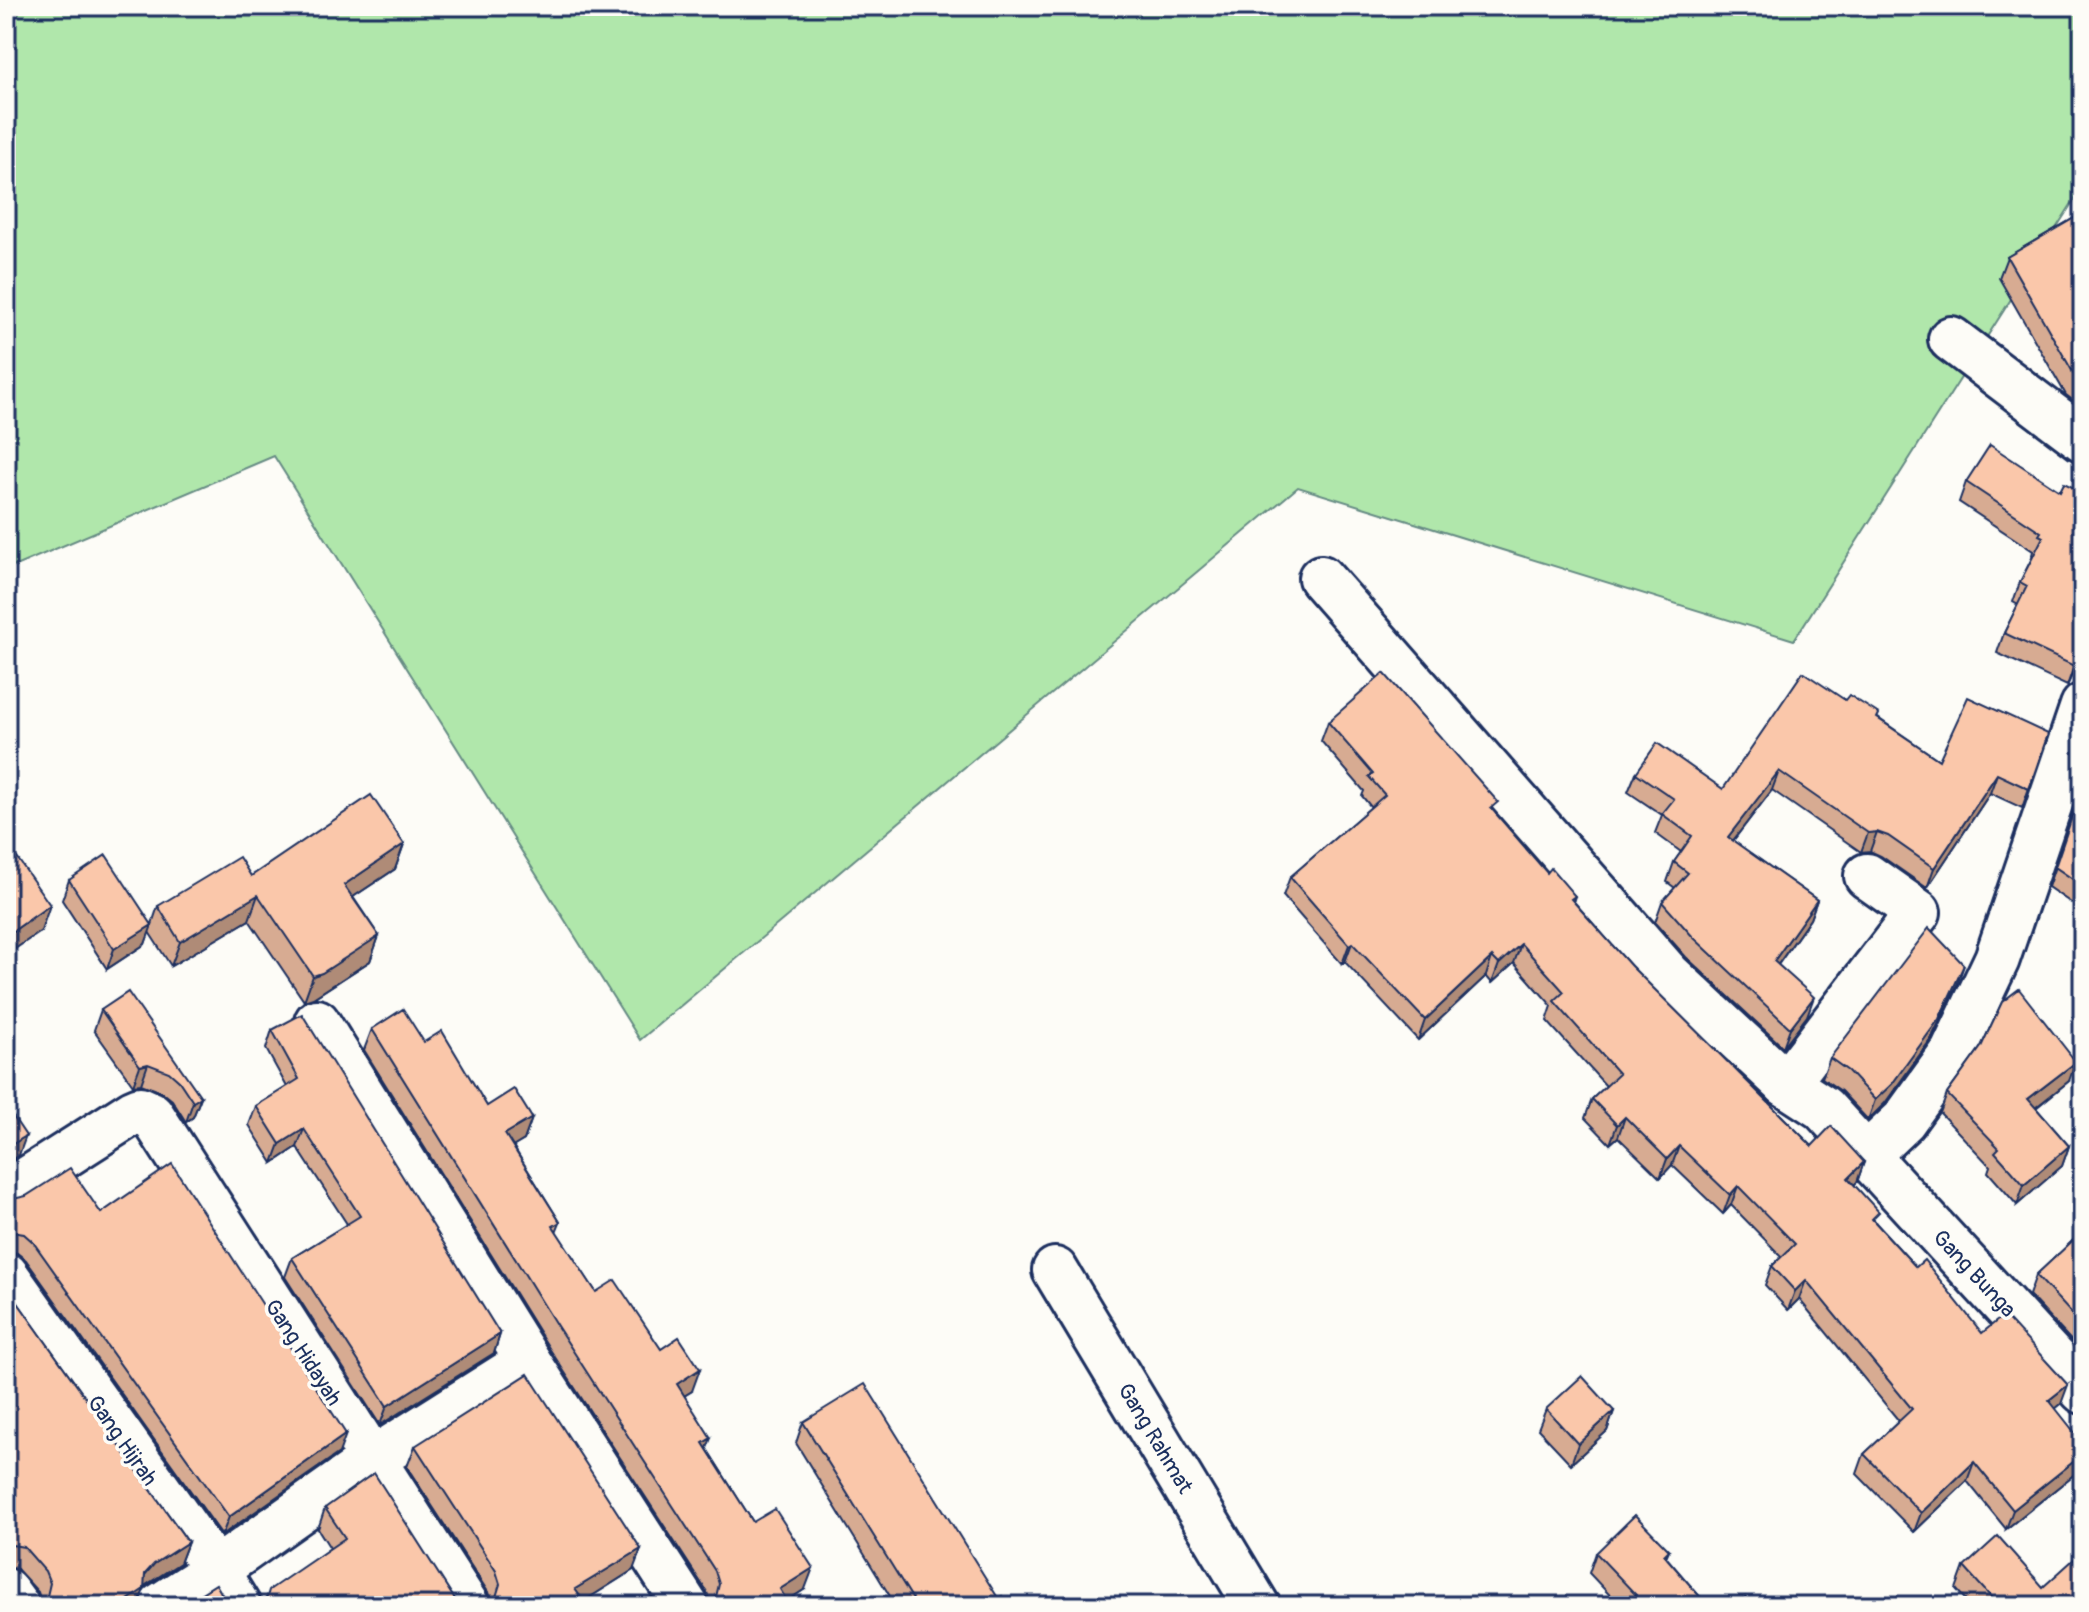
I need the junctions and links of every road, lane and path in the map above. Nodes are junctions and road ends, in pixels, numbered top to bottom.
1 (1951, 339) dead end
2 (2083, 439) edge
3 (1321, 578) dead end
4 (2083, 706) edge
5 (1867, 876) dead end
6 (317, 1022) dead end
7 (1786, 1084) junction
8 (1867, 1155) junction
9 (6, 1193) edge
10 (1055, 1270) dead end
11 (6, 1275) edge
12 (528, 1361) junction
13 (2083, 1391) edge
14 (373, 1459) junction
15 (227, 1588) edge
16 (6, 1591) edge
17 (17, 1606) edge
18 (160, 1606) edge
19 (467, 1606) edge
20 (686, 1606) edge
21 (1257, 1606) edge

1 - 2 street
3 - 7 street, Gang Bunga
4 - 8 street
5 - 7 street
6 - 12 street
7 - 8 street, Gang Bunga
8 - 13 street, Gang Bunga
9 - 14 street, Gang Hidayah
10 - 21 street, Gang Rahmat
11 - 15 street, Gang Hijrah
12 - 14 street
12 - 20 street
14 - 15 street
14 - 19 street, Gang Hidayah
15 - 18 street
16 - 17 street

